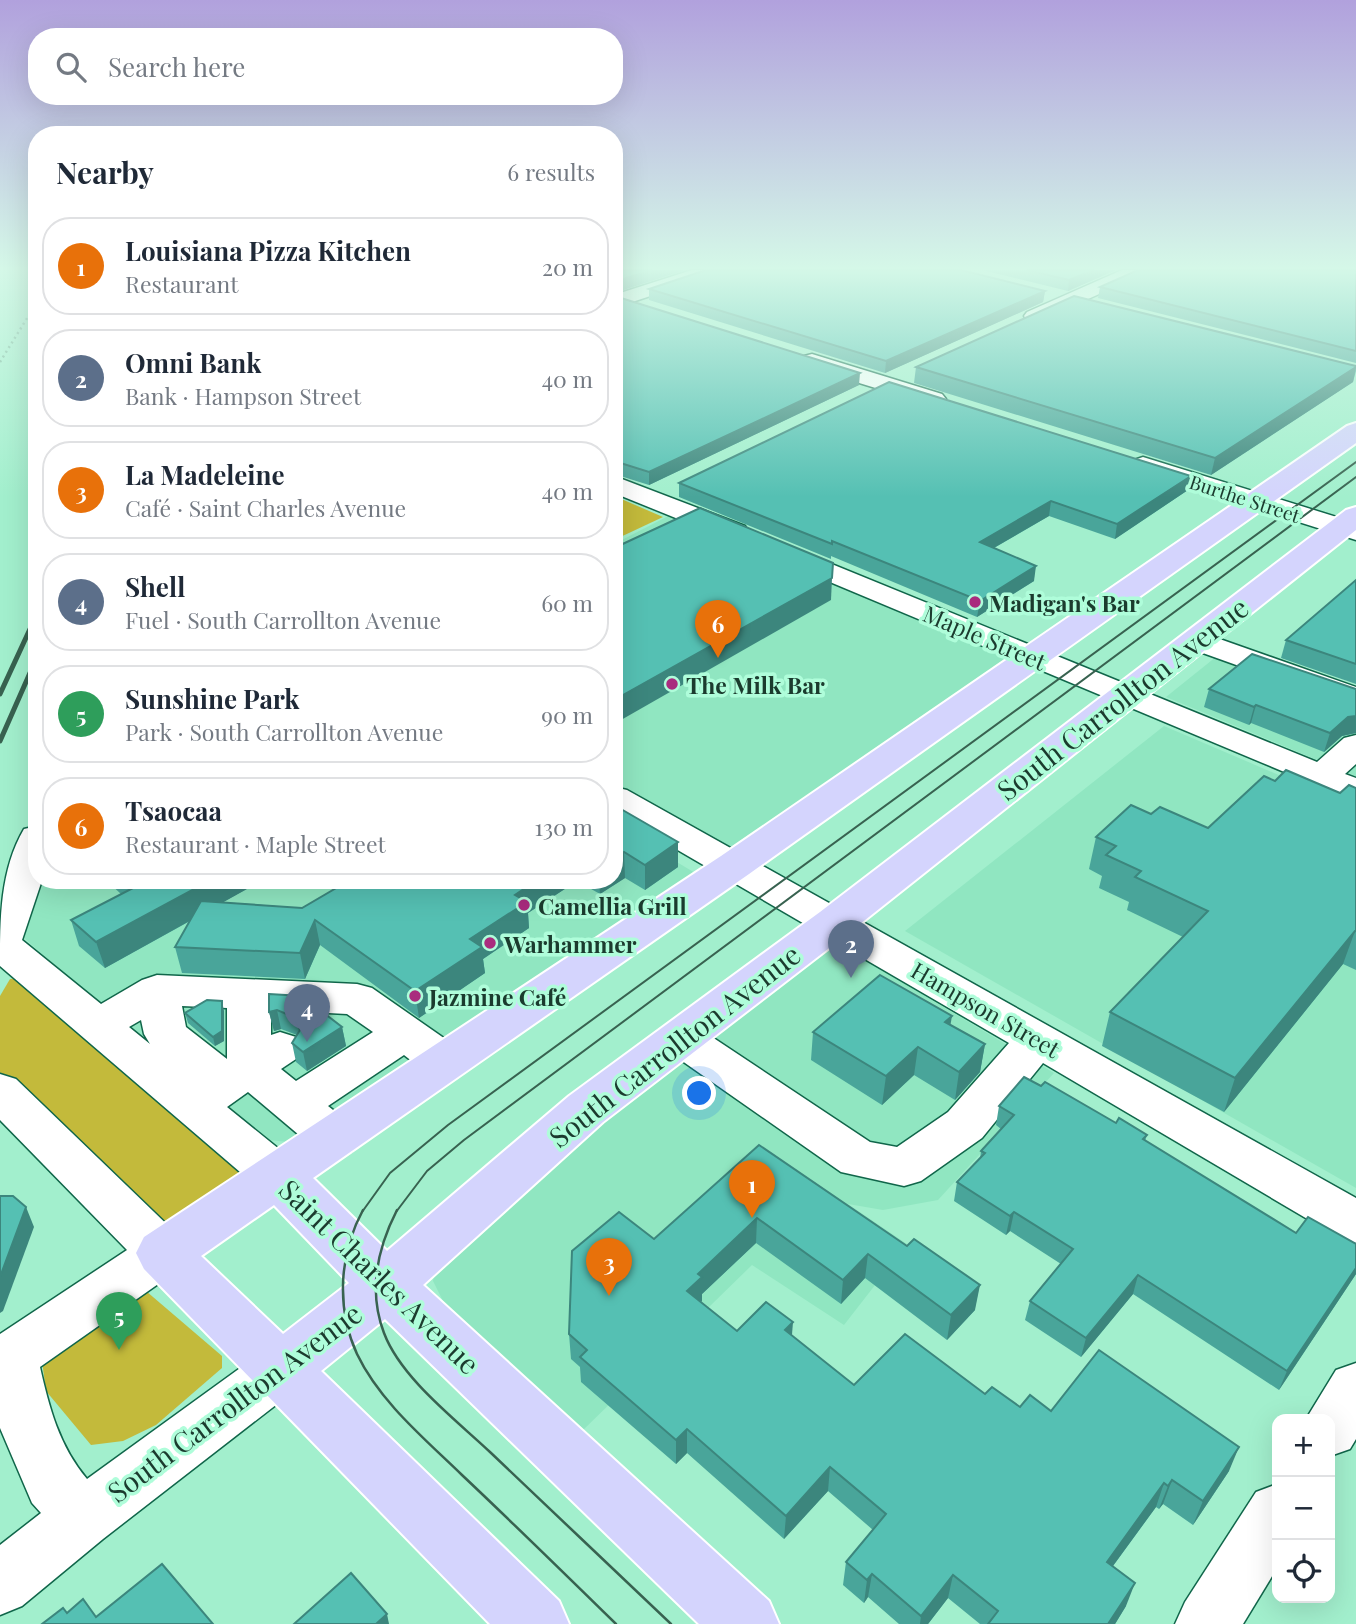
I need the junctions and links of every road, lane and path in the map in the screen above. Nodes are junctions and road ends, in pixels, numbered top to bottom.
1 (10, 346) edge
2 (793, 355) edge
3 (0, 362) edge
4 (911, 373) dead end
5 (886, 384) junction
6 (861, 396) edge
7 (953, 405) edge
8 (1356, 431) edge
9 (1125, 460) edge
10 (635, 490) edge
11 (1256, 501) junction
12 (691, 513) junction
13 (1351, 525) edge
14 (658, 528) edge
15 (1197, 640) junction
16 (1033, 657) junction
17 (1126, 695) junction
18 (1356, 698) edge
19 (1356, 745) edge
20 (1322, 776) junction
21 (1356, 790) edge
22 (623, 802) edge
23 (28, 863) edge
24 (735, 865) junction
25 (835, 922) junction
26 (0, 944) edge
27 (157, 990) junction
28 (250, 994) junction
29 (357, 999) junction
30 (318, 1024) edge
31 (98, 1026) junction
32 (405, 1033) junction
33 (681, 1038) junction
34 (1038, 1039) junction
35 (445, 1062) junction
36 (238, 1077) junction
37 (0, 1091) edge
38 (296, 1104) junction
39 (335, 1138) junction
40 (278, 1176) junction
41 (1356, 1222) edge
42 (163, 1253) junction
43 (385, 1284) junction
44 (5, 1361) edge
45 (280, 1370) junction
46 (1356, 1388) edge
47 (1335, 1422) edge
48 (82, 1518) junction
49 (1272, 1521) edge
50 (0, 1584) edge
51 (536, 1624) edge
52 (746, 1624) edge
53 (1206, 1624) edge

1 - 3 path
2 - 5 street
4 - 5 street
5 - 6 street
5 - 7 street
8 - 11 main road
9 - 11 street, Burthe Street
10 - 12 street, Maple Street
11 - 13 street, Burthe Street
11 - 16 main road
12 - 14 street
12 - 16 street, Maple Street
13 - 15 main road, South Carrollton Avenue
15 - 17 main road, South Carrollton Avenue
15 - 18 street
16 - 17 street, Maple Street
16 - 24 main road
17 - 20 street, Maple Street
17 - 25 main road, South Carrollton Avenue
19 - 20 street
20 - 21 street, Maple Street
22 - 24 street, Hampson Street
23 - 26 street
24 - 25 street, Hampson Street
24 - 35 main road
25 - 33 main road, South Carrollton Avenue
25 - 34 street, Hampson Street
26 - 31 street, Saint Charles Avenue
27 - 28 street
27 - 31 street
27 - 36 street
28 - 29 street
28 - 36 street
29 - 30 street
29 - 32 street
31 - 36 street, Saint Charles Avenue
32 - 35 street
32 - 38 street
33 - 34 street
33 - 43 main road, South Carrollton Avenue
34 - 41 street, Hampson Street
35 - 39 main road
36 - 38 street
36 - 40 street, Saint Charles Avenue
37 - 42 street
38 - 39 street
39 - 40 main road
40 - 42 main road
40 - 43 main road, Saint Charles Avenue
42 - 44 street
42 - 45 main road
43 - 45 main road, South Carrollton Avenue
43 - 52 main road, Saint Charles Avenue
44 - 48 street
45 - 48 street, South Carrollton Avenue
45 - 51 main road
46 - 47 street
48 - 50 street, South Carrollton Avenue
49 - 53 street

